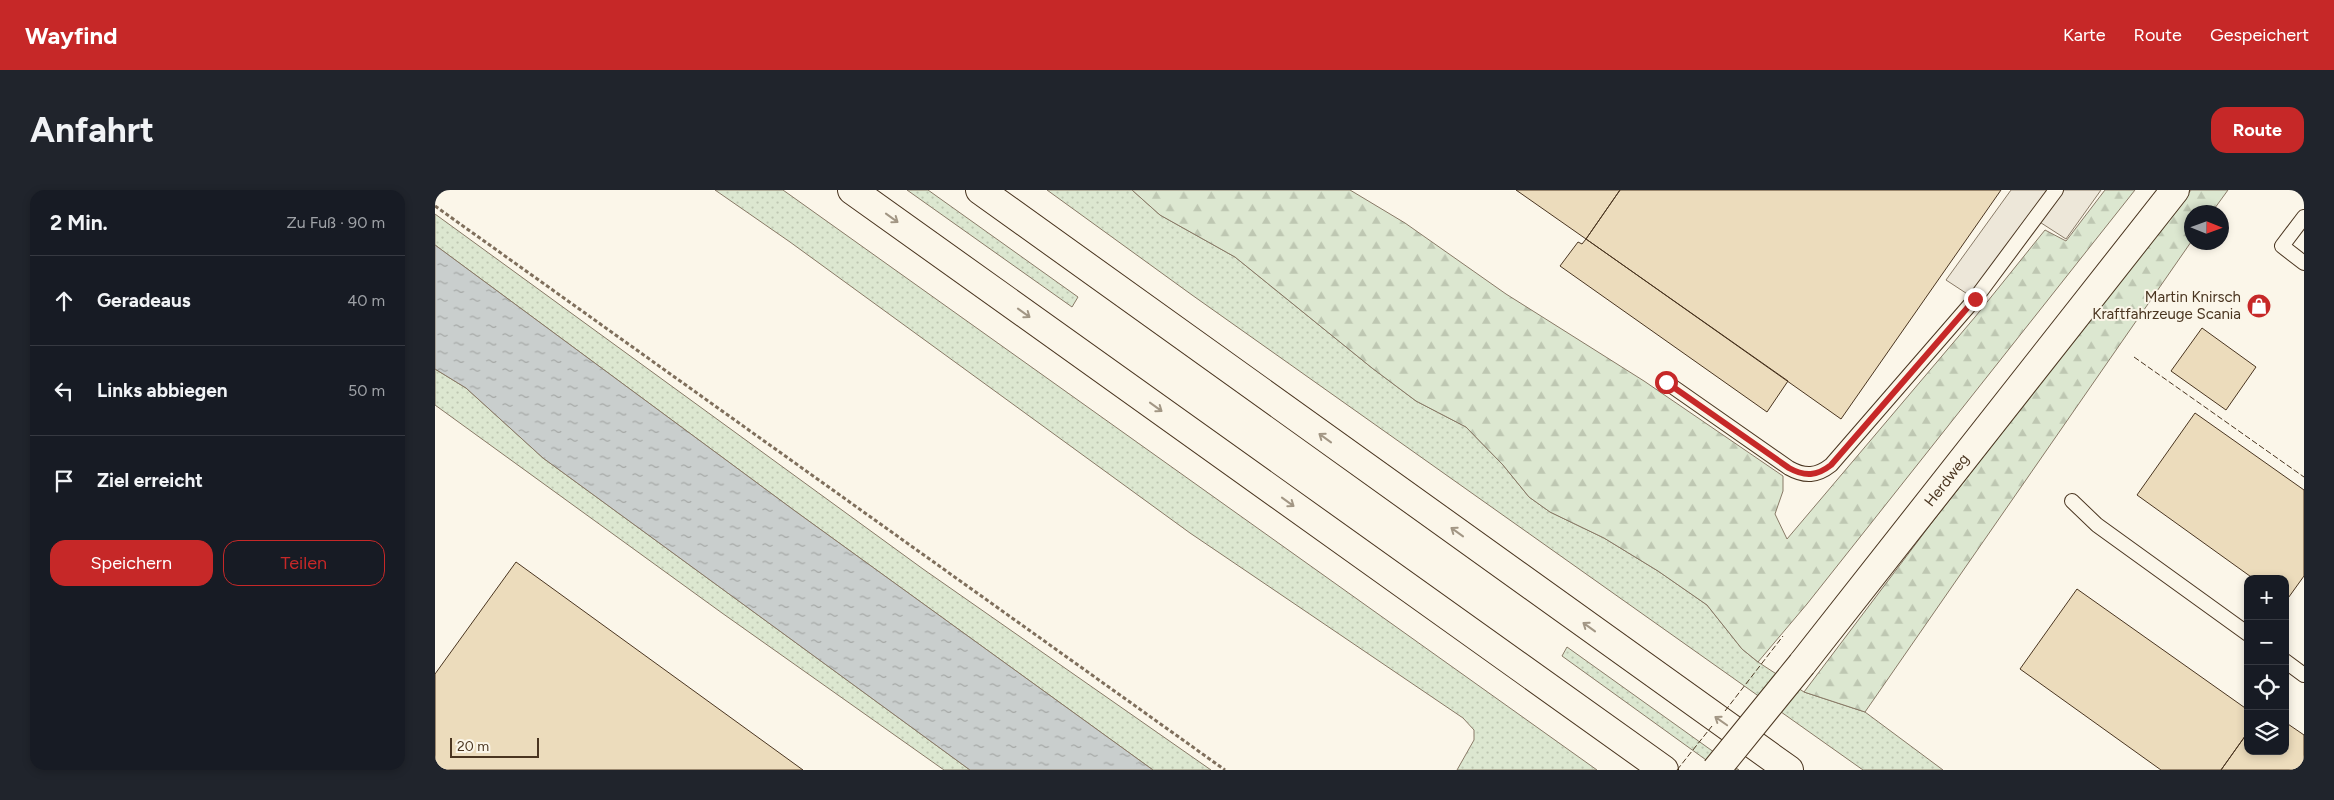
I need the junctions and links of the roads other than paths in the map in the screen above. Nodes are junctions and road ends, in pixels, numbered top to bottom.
1 (852, 190) edge
2 (980, 190) edge
3 (2056, 190) edge
4 (2175, 190) edge
5 (2304, 217) edge
6 (2304, 263) edge
7 (1666, 382) dead end
8 (2072, 501) dead end
9 (2244, 631) edge
10 (2289, 664) edge
11 (2304, 675) edge
12 (1664, 770) edge
13 (1716, 770) edge
14 (1789, 770) edge

1 -> 12 main road
14 -> 2 main road
3 - 7 lane
4 - 13 main road, Herdweg, bridge
5 - 6 lane
8 - 9 lane
10 - 11 lane

